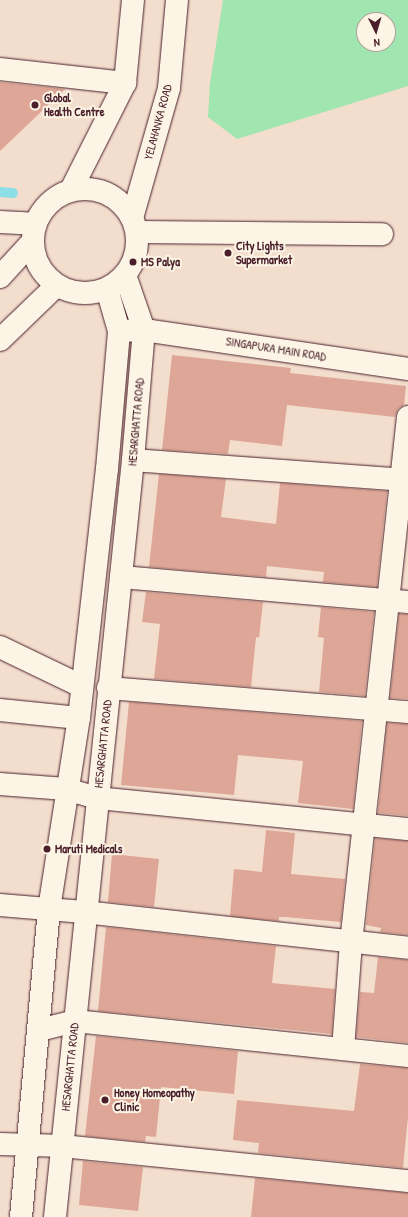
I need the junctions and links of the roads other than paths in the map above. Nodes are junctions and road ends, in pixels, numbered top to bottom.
1 (133, 0) edge
2 (177, 0) edge
3 (0, 69) edge
4 (125, 83) junction
5 (72, 190) junction
6 (0, 222) edge
7 (134, 225) junction
8 (33, 233) junction
9 (382, 234) dead end
10 (126, 274) junction
11 (0, 277) edge
12 (56, 286) junction
13 (107, 289) junction
14 (144, 330) junction
15 (119, 331) junction
16 (0, 340) edge
17 (408, 369) edge
18 (408, 417) edge
19 (133, 460) junction
20 (405, 479) edge
21 (121, 577) junction
22 (398, 602) edge
23 (0, 647) edge
24 (81, 686) junction
25 (108, 688) junction
26 (377, 709) junction
27 (0, 710) edge
28 (408, 712) edge
29 (79, 718) junction
30 (0, 784) edge
31 (66, 789) junction
32 (97, 798) junction
33 (365, 826) junction
34 (408, 829) edge
35 (0, 905) edge
36 (49, 909) junction
37 (84, 912) junction
38 (352, 943) junction
39 (408, 948) edge
40 (75, 1021) junction
41 (39, 1030) junction
42 (343, 1049) junction
43 (408, 1056) edge
44 (0, 1144) edge
45 (27, 1146) junction
46 (62, 1146) junction
47 (408, 1180) edge
48 (21, 1217) edge
49 (54, 1217) edge

1 - 4 street
2 - 7 street, YELAHANKA ROAD
3 - 4 street
4 - 5 street
5 - 7 street
5 - 8 street
6 - 8 street
7 - 9 street
7 - 10 street
8 - 11 street
8 - 12 street
10 - 13 street
10 - 14 street, HESARGHATTA ROAD
12 - 13 street
12 - 16 street
13 - 15 street, HESARGHATTA ROAD
14 - 15 street, SINGAPURA MAIN ROAD
14 - 17 street, SINGAPURA MAIN ROAD
14 - 19 street, HESARGHATTA ROAD
15 - 24 street, HESARGHATTA ROAD
18 - 20 street
19 - 20 street
19 - 21 street, HESARGHATTA ROAD
20 - 22 street
21 - 22 street
21 - 25 street, HESARGHATTA ROAD
22 - 26 street
23 - 24 street
24 - 29 street, HESARGHATTA ROAD
25 - 26 street
25 - 32 street, HESARGHATTA ROAD
26 - 28 street
26 - 33 street
27 - 29 street
29 - 31 street, HESARGHATTA ROAD
30 - 31 street
31 - 32 street
31 - 36 street, HESARGHATTA ROAD
32 - 33 street
32 - 37 street, HESARGHATTA ROAD
33 - 34 street
33 - 38 street
35 - 36 street
36 - 37 street
36 - 41 street, HESARGHATTA ROAD
37 - 38 street
37 - 40 street, HESARGHATTA ROAD
38 - 39 street
38 - 42 street
40 - 41 street
40 - 42 street
40 - 46 street, HESARGHATTA ROAD
41 - 45 street, HESARGHATTA ROAD
42 - 43 street
44 - 45 street
45 - 46 street
45 - 48 street, HESARGHATTA ROAD
46 - 47 street
46 - 49 street, HESARGHATTA ROAD

